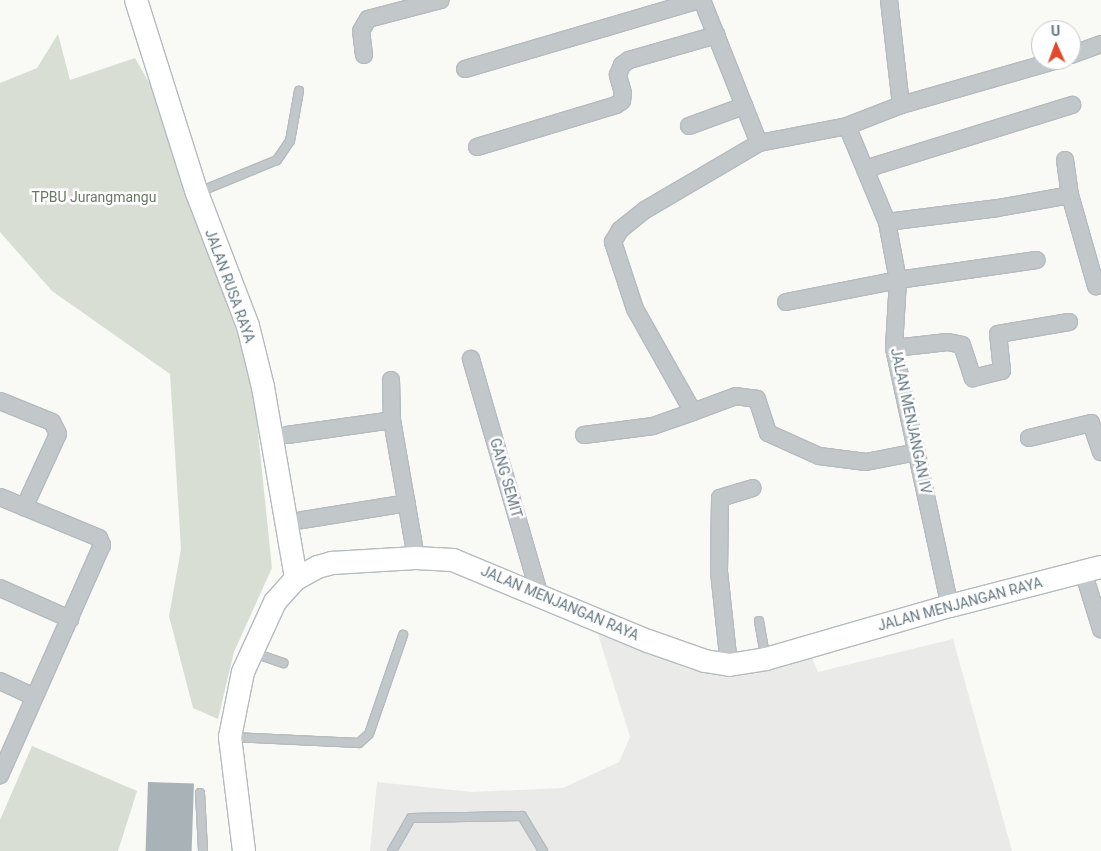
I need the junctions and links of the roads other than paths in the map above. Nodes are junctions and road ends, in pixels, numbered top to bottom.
1 (136, 0) edge
2 (441, 0) edge
3 (700, 0) edge
4 (888, 0) edge
5 (716, 35) junction
6 (1101, 44) edge
7 (1081, 51) edge
8 (364, 55) dead end
9 (1031, 68) edge
10 (465, 69) dead end
11 (299, 92) dead end
12 (901, 105) junction
13 (1072, 105) dead end
14 (744, 106) junction
15 (689, 126) dead end
16 (847, 126) junction
17 (759, 143) junction
18 (477, 147) dead end
19 (1065, 160) dead end
20 (865, 169) junction
21 (197, 193) junction
22 (1070, 195) junction
23 (886, 222) junction
24 (1037, 260) dead end
25 (898, 280) junction
26 (1096, 286) dead end
27 (786, 302) dead end
28 (1068, 322) dead end
29 (894, 348) junction
30 (471, 360) dead end
31 (391, 380) dead end
32 (0, 401) edge
33 (693, 412) junction
34 (392, 420) junction
35 (1096, 422) edge
36 (287, 435) dead end
37 (584, 435) dead end
38 (1029, 438) dead end
39 (917, 452) junction
40 (1101, 452) edge
41 (753, 488) dead end
42 (0, 497) edge
43 (407, 503) junction
44 (24, 508) junction
45 (302, 520) dead end
46 (416, 558) junction
47 (1092, 569) edge
48 (296, 579) junction
49 (0, 588) edge
50 (540, 596) junction
51 (950, 606) junction
52 (70, 619) junction
53 (759, 621) dead end
54 (1101, 630) edge
55 (403, 635) dead end
56 (252, 652) junction
57 (766, 659) junction
58 (283, 663) dead end
59 (729, 665) junction
60 (0, 681) edge
61 (35, 697) junction
62 (230, 737) junction
63 (1, 771) edge
64 (200, 793) dead end
65 (203, 851) edge
66 (244, 851) edge
67 (392, 851) edge
68 (543, 851) edge

1 - 21 main road, JALAN RUSA RAYA
2 - 8 street
3 - 5 street
3 - 10 street
4 - 12 street
5 - 14 street
5 - 18 street
6 - 7 street
9 - 12 street
11 - 21 lane
12 - 16 street
13 - 20 street
14 - 15 street
14 - 17 street
16 - 17 street
16 - 20 street, JALAN MENJANGAN IV
17 - 33 street
19 - 22 street
20 - 23 street, JALAN MENJANGAN IV
21 - 48 main road, JALAN RUSA RAYA
22 - 23 street
22 - 26 street
23 - 25 street, JALAN MENJANGAN IV
24 - 25 street
25 - 27 street
25 - 29 street, JALAN MENJANGAN IV
28 - 29 street
29 - 39 street, JALAN MENJANGAN IV
30 - 50 street, GANG SEMIT
31 - 34 street
32 - 44 street
33 - 37 street
33 - 39 street
34 - 36 street
34 - 43 street
35 - 38 street
35 - 40 street
39 - 51 street, JALAN MENJANGAN IV
41 - 59 street
42 - 44 street
43 - 45 street
43 - 46 street
44 - 52 street
46 - 48 main road, JALAN MENJANGAN RAYA
46 - 50 main road, JALAN MENJANGAN RAYA
47 - 51 main road, JALAN MENJANGAN RAYA
47 - 54 street
48 - 56 main road, JALAN MENJANGAN RAYA
49 - 52 street
50 - 59 main road, JALAN MENJANGAN RAYA
51 - 57 main road, JALAN MENJANGAN RAYA
52 - 61 street
53 - 57 lane
55 - 62 lane
56 - 58 lane
56 - 62 main road, JALAN MENJANGAN RAYA
57 - 59 main road, JALAN MENJANGAN RAYA
60 - 61 street
61 - 63 street
62 - 66 main road, JALAN MENJANGAN RAYA
64 - 65 lane
67 - 68 lane

